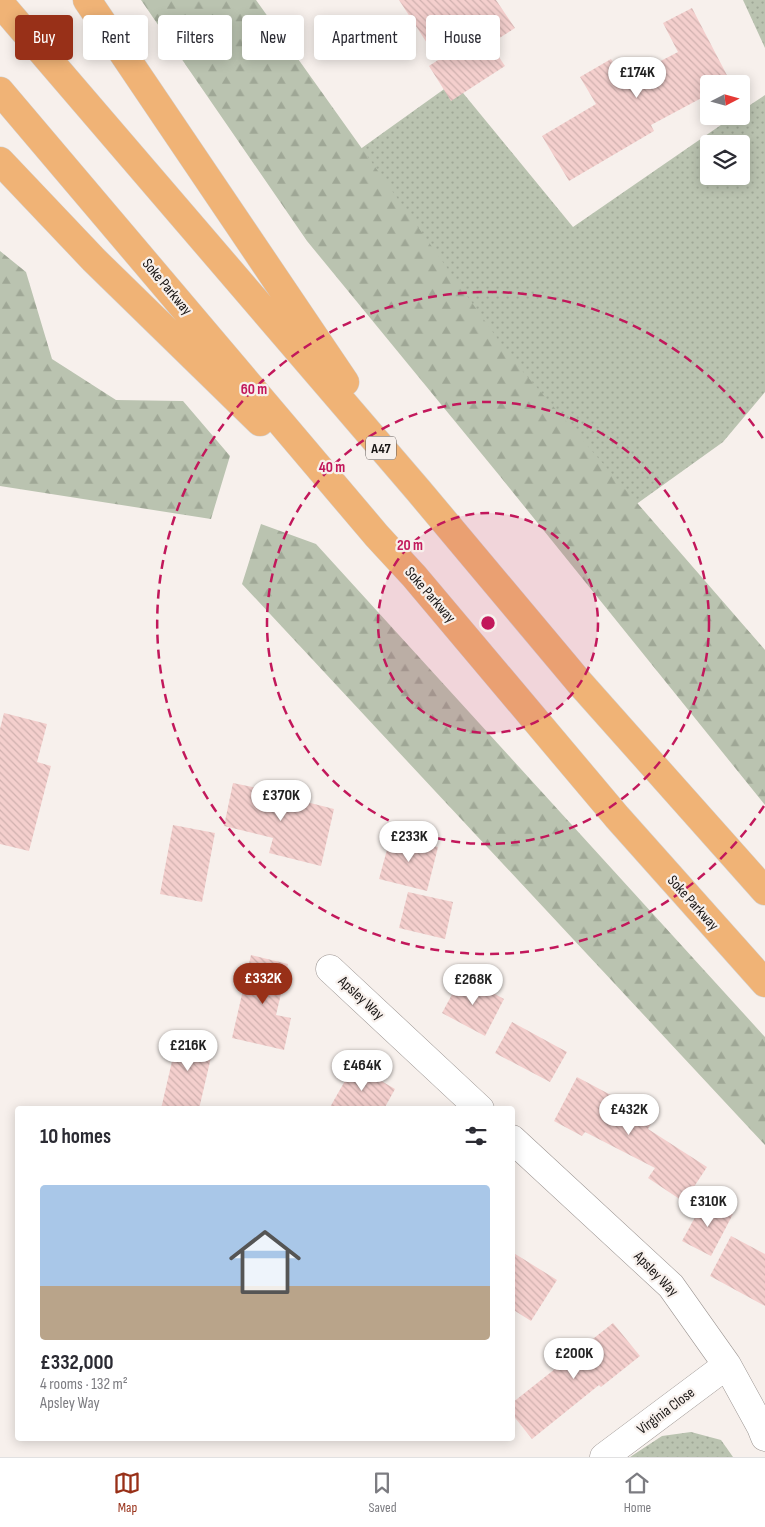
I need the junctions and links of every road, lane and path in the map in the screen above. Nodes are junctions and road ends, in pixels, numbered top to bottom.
1 (87, 0) edge
2 (0, 3) edge
3 (0, 90) edge
4 (0, 161) edge
5 (418, 490) junction
6 (377, 536) junction
7 (765, 891) edge
8 (330, 969) dead end
9 (765, 983) edge
10 (477, 1106) edge
11 (515, 1142) edge
12 (727, 1365) junction
13 (765, 1437) edge
14 (604, 1457) edge

1 - 5 highway, A47
2 - 5 highway, A47
3 - 6 highway, Soke Parkway
4 - 6 highway
5 - 7 highway, A47
6 - 9 highway, Soke Parkway
8 - 10 street, Apsley Way
11 - 12 street, Apsley Way
12 - 13 street, Apsley Way
12 - 14 street, Virginia Close

